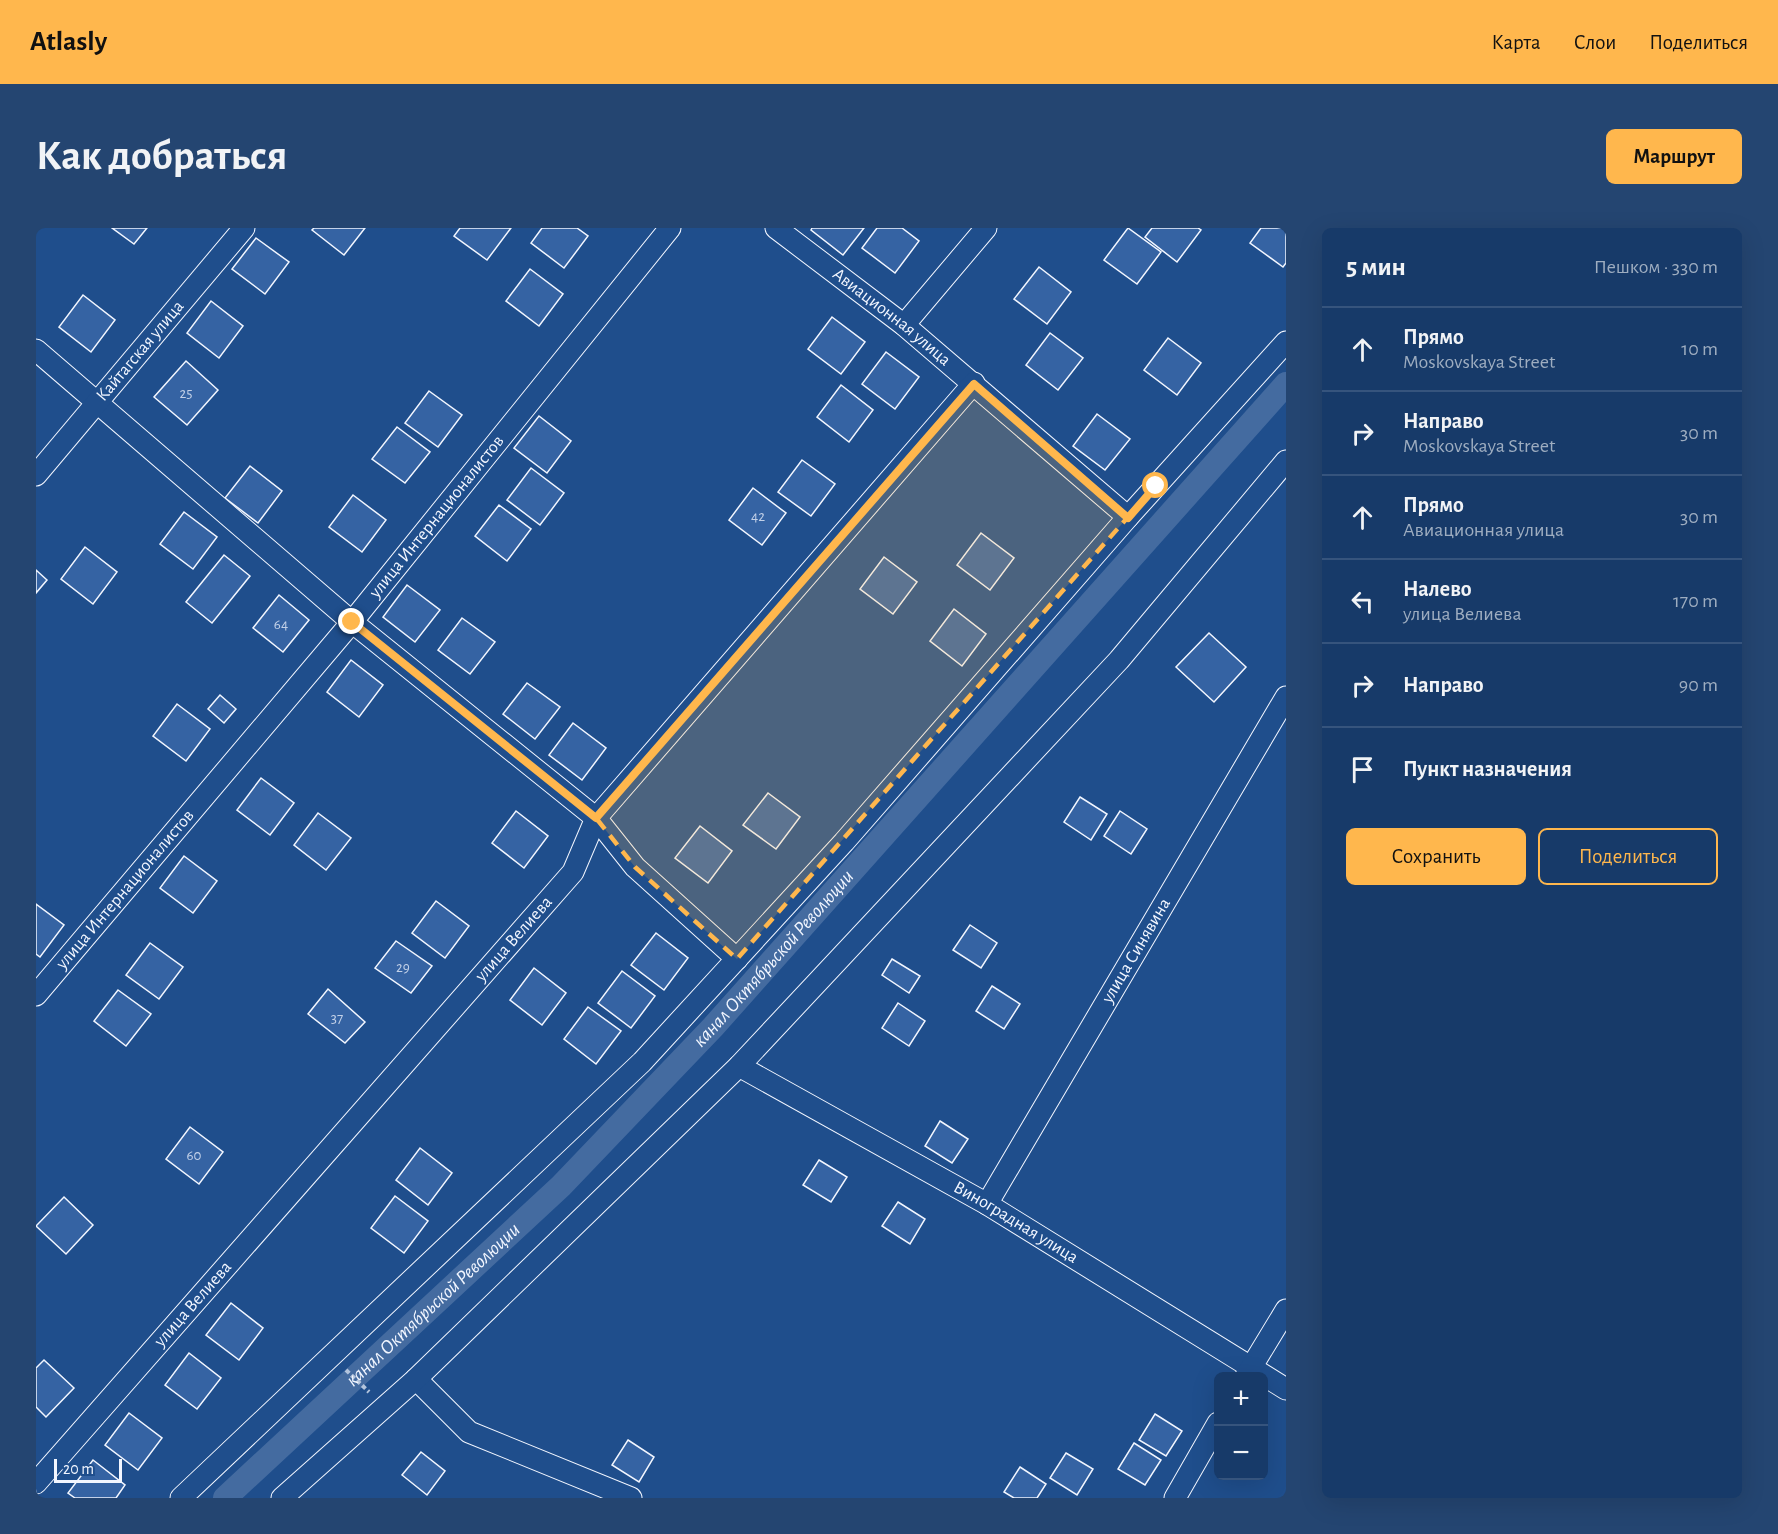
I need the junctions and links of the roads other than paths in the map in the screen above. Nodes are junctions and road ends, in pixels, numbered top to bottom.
1 (244, 228) edge
2 (669, 228) edge
3 (776, 228) edge
4 (986, 228) edge
5 (904, 325) junction
6 (1286, 342) edge
7 (36, 350) edge
8 (974, 384) junction
9 (96, 401) junction
10 (1286, 461) edge
11 (36, 475) edge
12 (1128, 518) junction
13 (352, 622) junction
14 (1286, 697) edge
15 (596, 818) junction
16 (737, 959) junction
17 (36, 995) edge
18 (739, 1066) junction
19 (987, 1204) junction
20 (1286, 1310) edge
21 (1248, 1372) edge
22 (416, 1379) junction
23 (1268, 1381) edge
24 (1286, 1389) edge
25 (1216, 1426) edge
26 (36, 1483) edge
27 (181, 1498) edge
28 (282, 1498) edge
29 (631, 1498) edge
30 (1175, 1498) edge

1 - 9 street, Кайтагская улица
2 - 13 street, улица Интернационалистов
3 - 5 street, Авиационная улица
4 - 5 street
5 - 8 street, Авиационная улица
6 - 12 street
7 - 9 street
8 - 12 street, Авиационная улица
8 - 15 street, улица Велиева
9 - 11 street, Кайтагская улица
9 - 13 street
10 - 18 street
12 - 16 street
13 - 15 street
13 - 17 street, улица Интернационалистов
14 - 19 street, улица Синявина
15 - 16 street
15 - 26 street, улица Велиева
16 - 27 street
18 - 19 street, Виноградная улица
18 - 22 street
19 - 21 street, Виноградная улица
20 - 21 street
22 - 28 street
22 - 29 street
23 - 24 street, Виноградная улица
25 - 30 street

